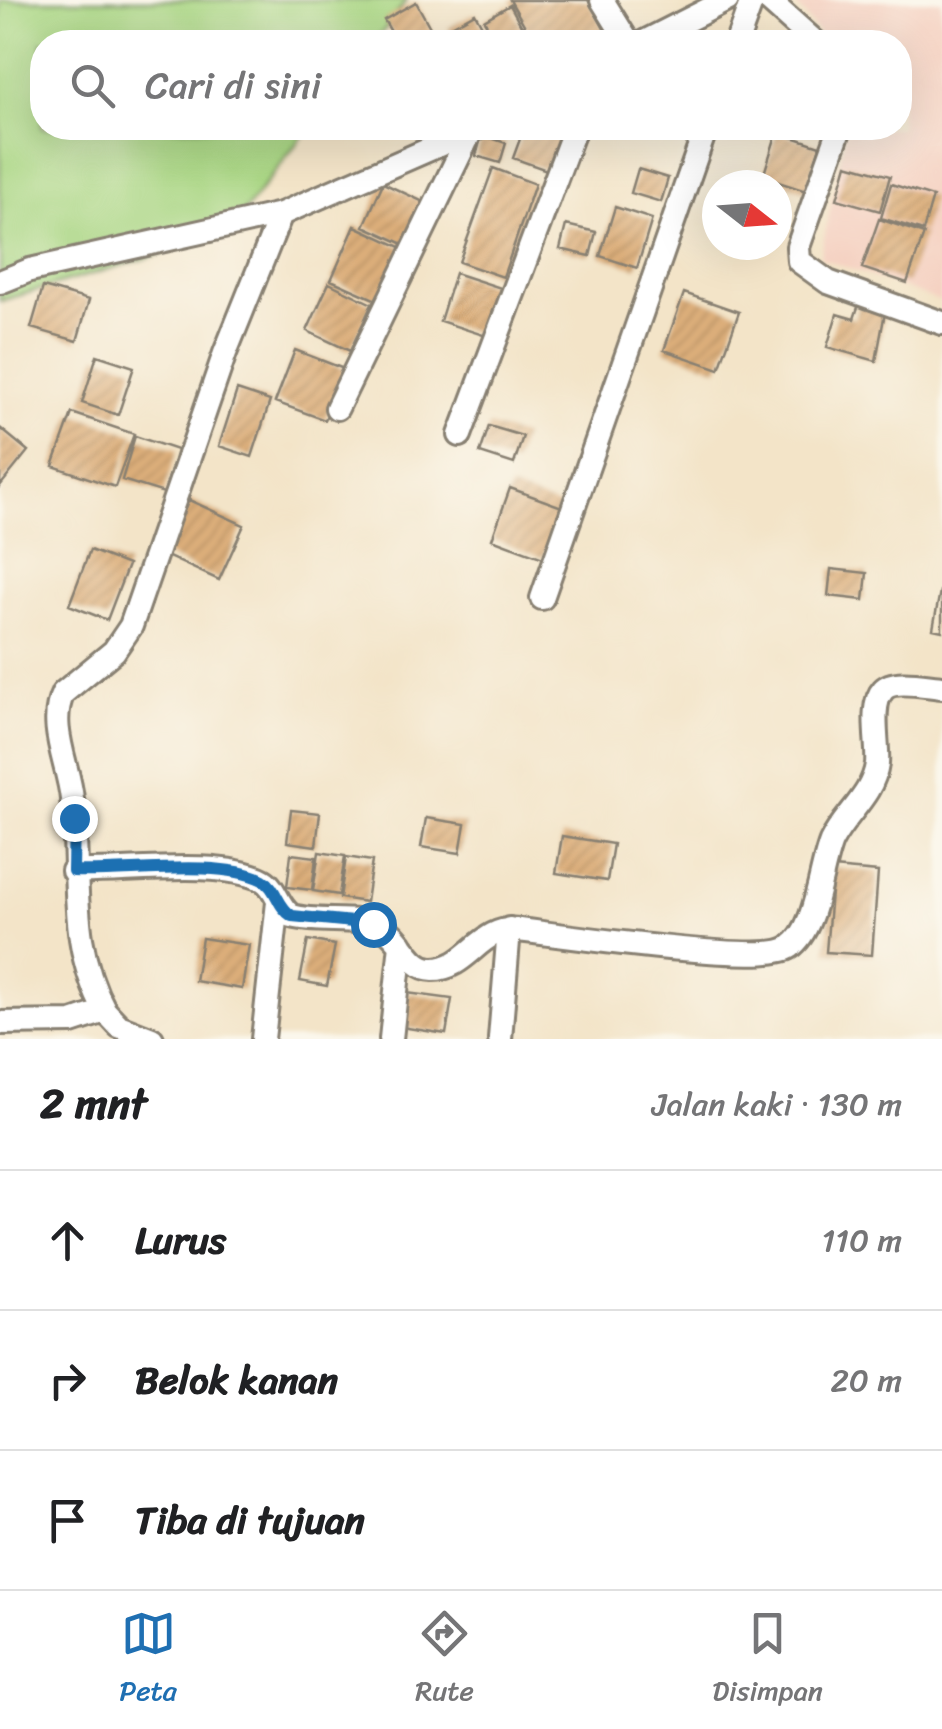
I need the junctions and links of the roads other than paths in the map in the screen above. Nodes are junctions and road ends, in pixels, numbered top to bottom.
1 (602, 0) edge
2 (728, 0) edge
3 (752, 0) edge
4 (768, 0) edge
5 (621, 30) edge
6 (668, 30) edge
7 (741, 30) edge
8 (802, 30) edge
9 (450, 140) edge
10 (470, 140) edge
11 (571, 140) edge
12 (702, 140) edge
13 (836, 140) edge
14 (281, 214) junction
15 (0, 282) edge
16 (942, 322) edge
17 (337, 408) dead end
18 (460, 435) dead end
19 (542, 598) dead end
20 (942, 687) edge
21 (73, 871) junction
22 (278, 902) junction
23 (509, 930) junction
24 (401, 944) junction
25 (105, 1011) junction
26 (0, 1024) edge
27 (152, 1039) edge
28 (263, 1039) edge
29 (392, 1039) edge
30 (500, 1039) edge

1 - 5 street
2 - 6 street
3 - 7 street
4 - 8 street
9 - 14 street
10 - 17 street
11 - 18 street
12 - 19 street
13 - 16 street
14 - 15 street
14 - 21 street
20 - 23 street
21 - 22 street
21 - 25 street
22 - 24 street
22 - 28 street
23 - 24 street
23 - 30 street
24 - 29 street
25 - 26 street
25 - 27 street

